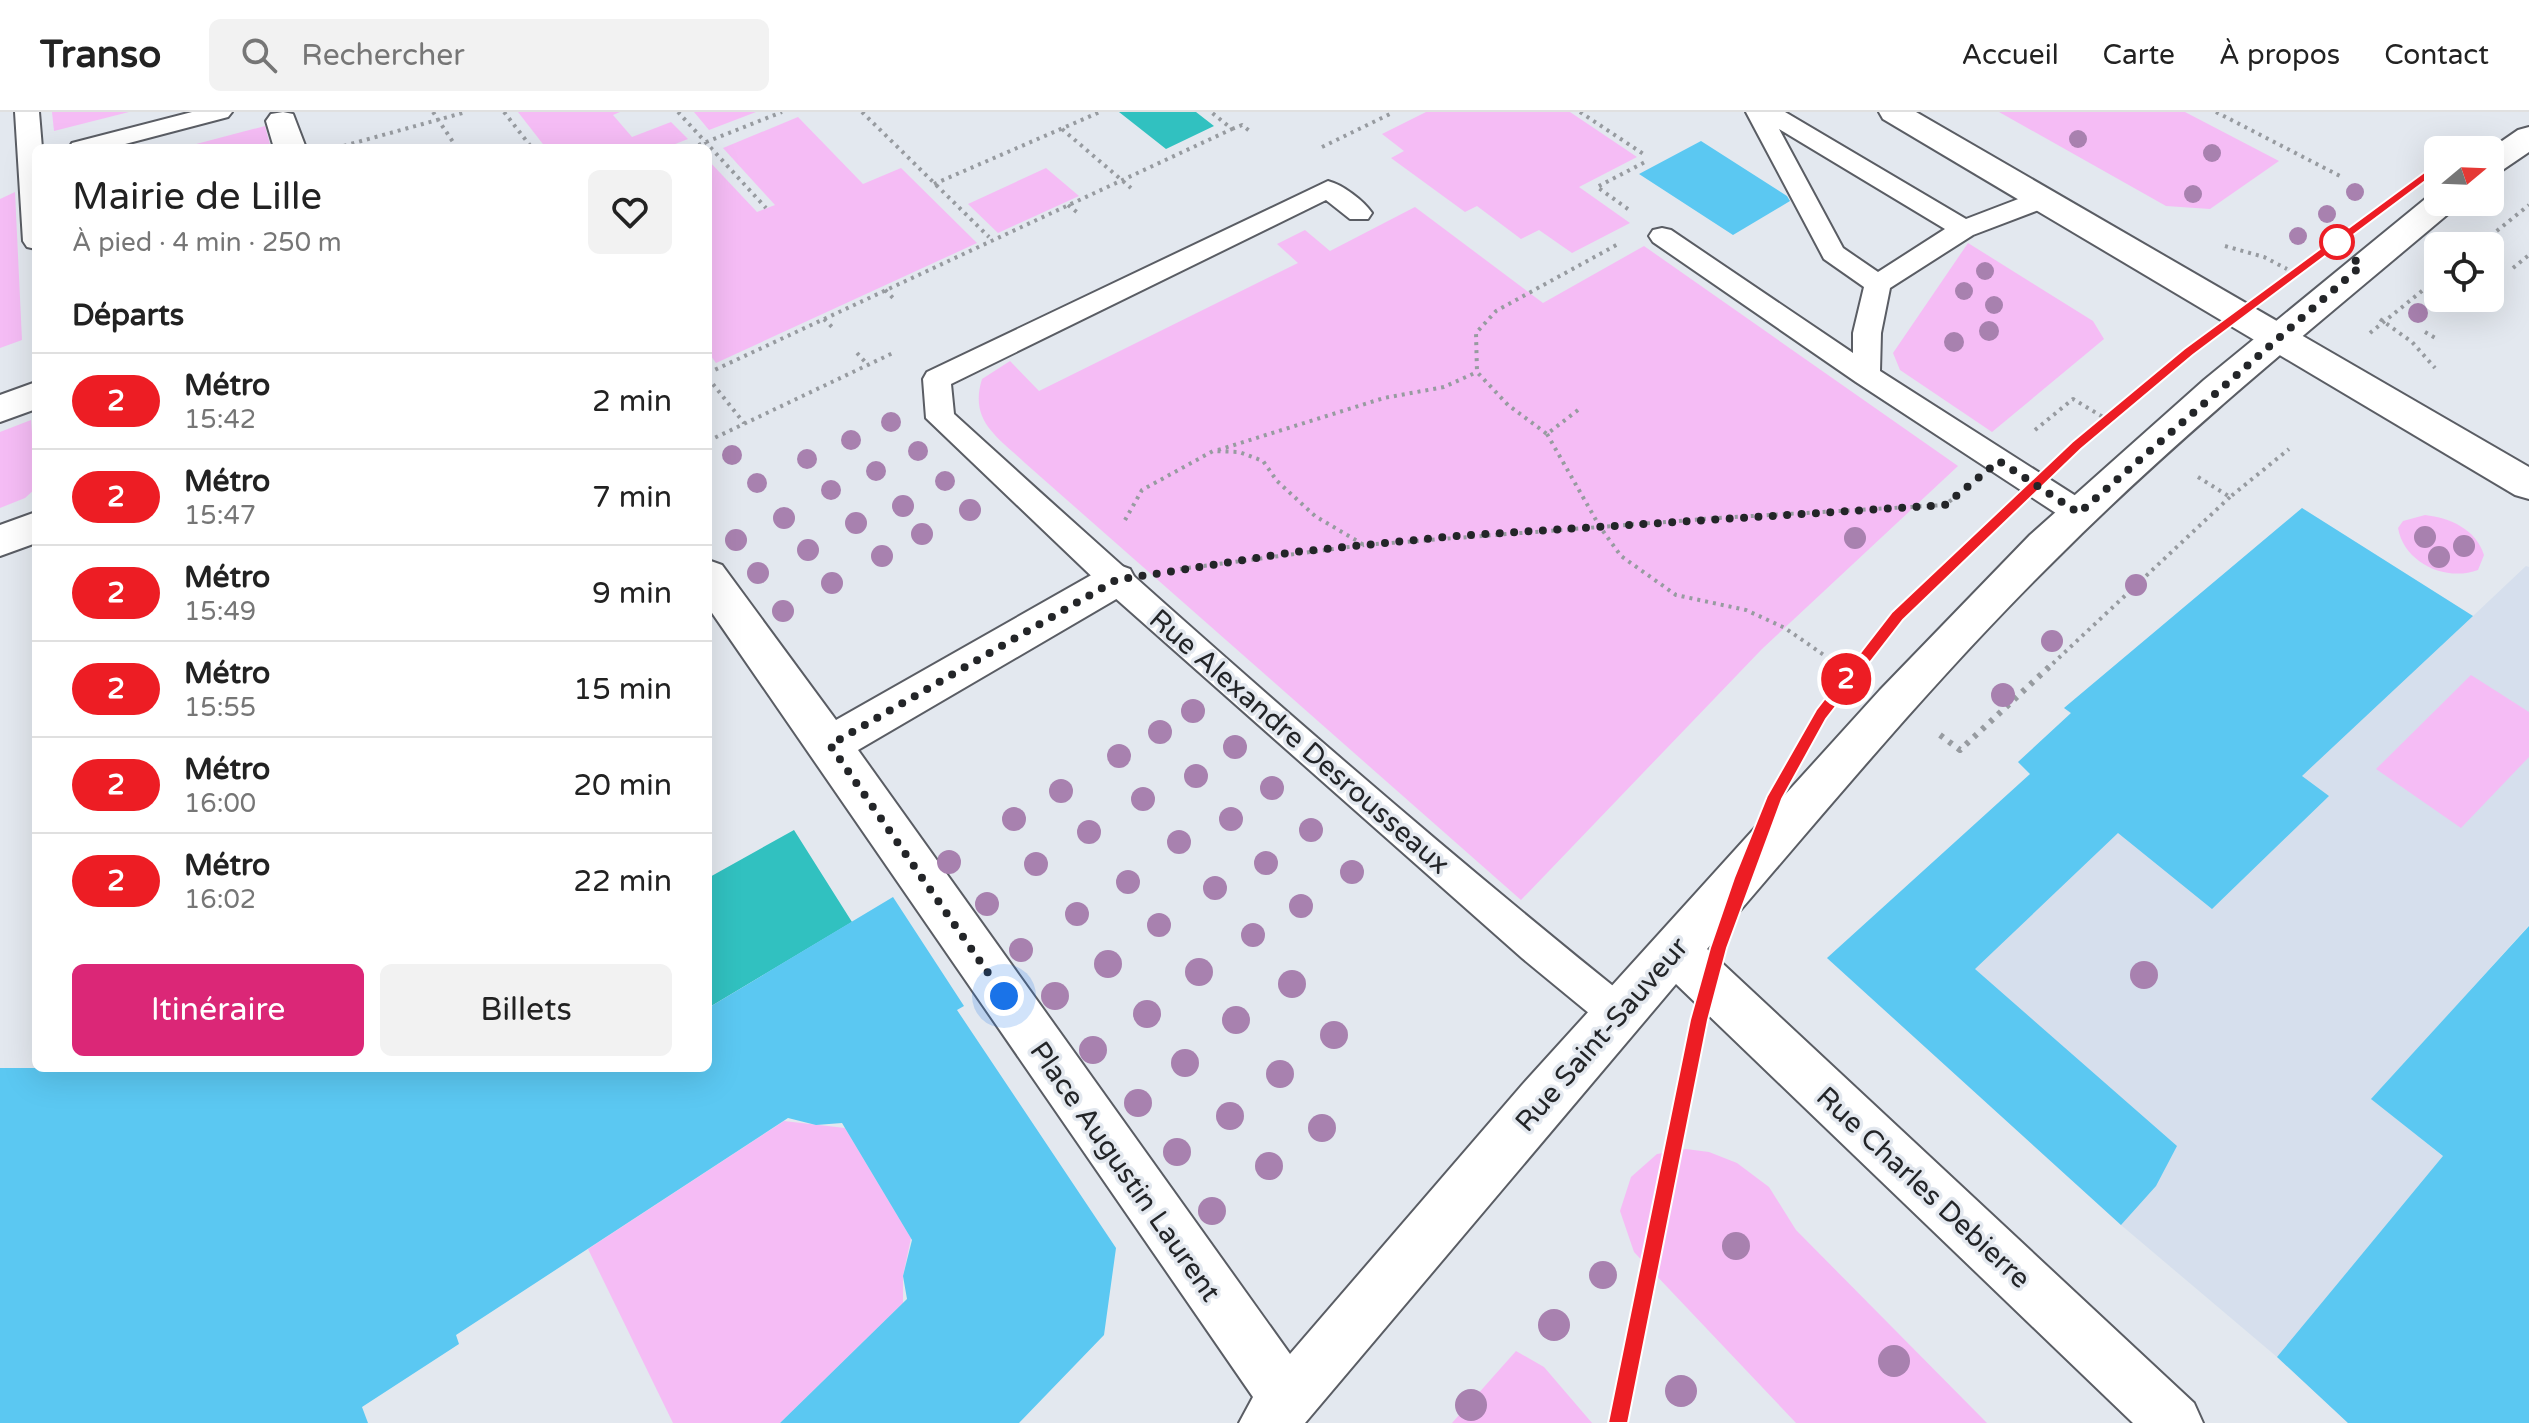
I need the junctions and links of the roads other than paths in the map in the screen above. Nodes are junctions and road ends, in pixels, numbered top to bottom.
1 (27, 112) edge
2 (220, 112) edge
3 (1758, 112) edge
4 (1768, 112) edge
5 (1894, 112) edge
6 (2529, 137) edge
7 (96, 144) edge
8 (32, 151) edge
9 (2504, 154) edge
10 (2043, 199) junction
11 (1359, 213) dead end
12 (2425, 216) edge
13 (1964, 229) junction
14 (1662, 236) dead end
15 (1878, 284) junction
16 (2278, 338) junction
17 (1866, 375) junction
18 (32, 397) edge
19 (0, 409) edge
20 (2529, 485) edge
21 (2079, 513) junction
22 (32, 529) edge
23 (0, 541) edge
24 (1116, 580) junction
25 (712, 582) edge
26 (830, 745) junction
27 (1675, 951) junction
28 (1620, 1015) junction
29 (1278, 1410) edge
30 (2174, 1423) edge

1 - 8 lane
2 - 7 lane
3 - 15 lane
4 - 13 lane
5 - 10 street
6 - 9 street
10 - 13 lane
10 - 16 street
11 - 24 lane, Rue Alexandre Desrousseaux
12 - 16 street, Rue Saint-Sauveur
13 - 15 lane
14 - 17 lane
15 - 17 lane
16 - 20 street
16 - 21 street, Rue Saint-Sauveur
17 - 21 lane
18 - 19 street
21 - 27 street, Rue Saint-Sauveur
22 - 23 street
24 - 26 street
24 - 28 lane, Rue Alexandre Desrousseaux
25 - 26 street, Place Augustin Laurent
26 - 29 street, Place Augustin Laurent
27 - 28 street, Rue Saint-Sauveur
27 - 30 street, Rue Charles Debierre
28 - 29 street, Rue Saint-Sauveur

